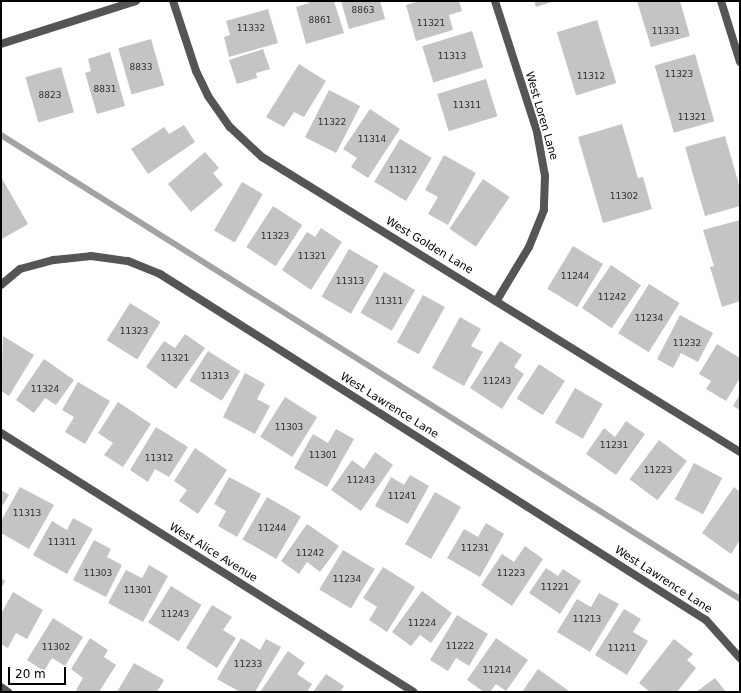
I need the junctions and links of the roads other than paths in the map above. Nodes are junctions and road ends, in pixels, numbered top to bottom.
1 (136, 1) edge
2 (173, 1) edge
3 (495, 1) edge
4 (721, 1) edge
5 (1, 44) edge
6 (740, 62) edge
7 (1, 285) edge
8 (497, 300) junction
9 (1, 433) edge
10 (740, 452) edge
11 (740, 658) edge
12 (1, 688) edge
13 (8, 692) edge
14 (414, 692) edge

1 - 5 street
2 - 8 street, West Golden Lane
3 - 8 street, West Loren Lane
4 - 6 street
7 - 11 street, West Lawrence Lane
8 - 10 street, West Golden Lane
9 - 14 street, West Alice Avenue
12 - 13 street

